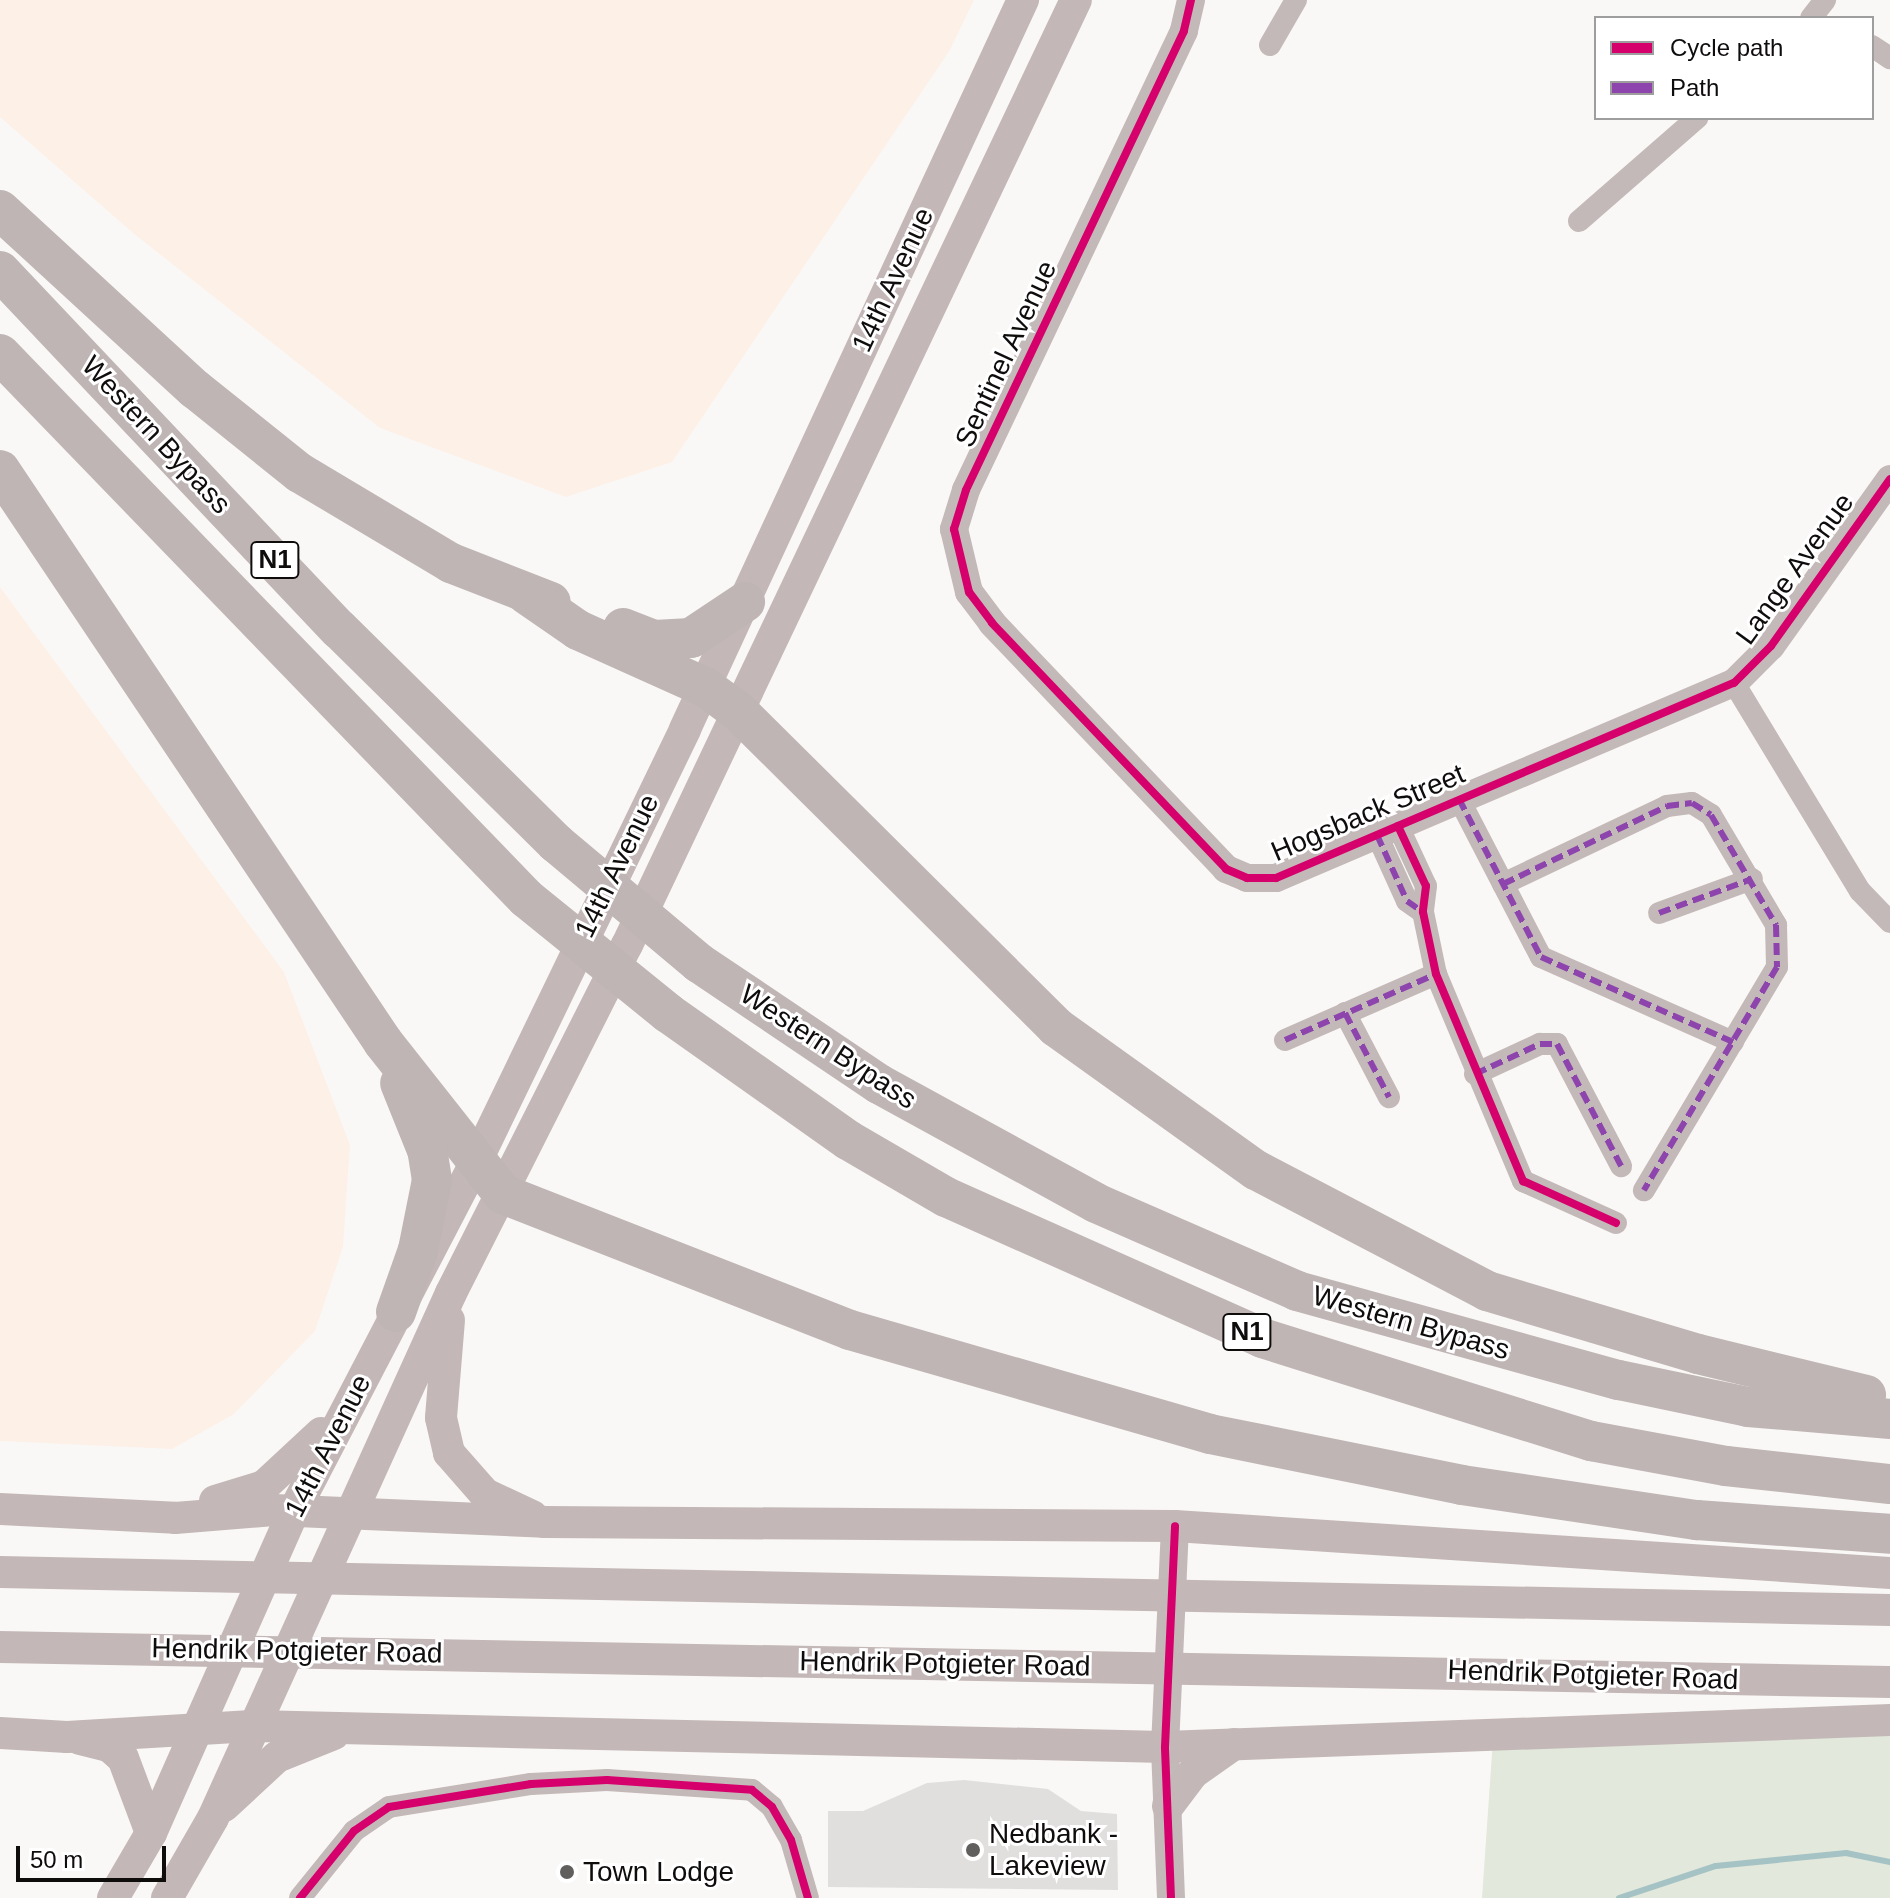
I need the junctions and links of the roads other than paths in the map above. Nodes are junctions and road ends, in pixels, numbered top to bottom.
1 (1023, 0) edge
2 (1076, 0) edge
3 (1191, 0) edge
4 (1296, 0) edge
5 (1011, 15) edge
6 (1270, 45) dead end
7 (1695, 120) edge
8 (0, 210) edge
9 (1579, 221) dead end
10 (0, 271) edge
11 (0, 354) edge
12 (0, 470) edge
13 (1890, 479) edge
14 (526, 594) junction
15 (745, 602) junction
16 (1734, 683) junction
17 (705, 687) junction
18 (1071, 706) joint
19 (739, 712) junction
20 (1459, 799) junction
21 (1387, 831) junction
22 (1752, 879) junction
23 (1503, 884) junction
24 (1659, 913) dead end
25 (1890, 922) edge
26 (1436, 974) junction
27 (1345, 1013) junction
28 (1285, 1040) dead end
29 (383, 1042) junction
30 (1733, 1042) junction
31 (1475, 1074) junction
32 (1389, 1097) dead end
33 (476, 1162) junction
34 (1621, 1166) dead end
35 (1644, 1190) dead end
36 (503, 1194) junction
37 (1616, 1223) dead end
38 (451, 1293) junction
39 (396, 1312) junction
40 (356, 1390) junction
41 (1890, 1399) edge
42 (1890, 1419) edge
43 (1890, 1484) edge
44 (0, 1509) edge
45 (294, 1511) junction
46 (355, 1515) junction
47 (175, 1518) junction
48 (544, 1522) junction
49 (1175, 1526) junction
50 (1890, 1534) edge
51 (0, 1572) edge
52 (1890, 1573) edge
53 (1890, 1610) edge
54 (0, 1647) edge
55 (1890, 1682) edge
56 (1890, 1720) edge
57 (198, 1726) junction
58 (252, 1726) junction
59 (344, 1729) junction
60 (0, 1733) edge
61 (67, 1737) junction
62 (1234, 1744) junction
63 (1165, 1747) junction
64 (1168, 1806) junction
65 (213, 1818) junction
66 (151, 1833) junction
67 (197, 1846) junction
68 (113, 1898) edge
69 (167, 1898) edge
70 (192, 1898) edge
71 (300, 1898) edge
72 (808, 1898) edge
73 (1171, 1898) edge

1 - 5 main road, 14th Avenue
2 - 19 main road, 14th Avenue
3 - 18 street, Sentinel Avenue
4 - 6 street
5 - 15 main road, 14th Avenue
7 - 9 street
8 - 14 highway
10 - 42 highway, Western Bypass / N1
11 - 43 highway, Western Bypass / N1
12 - 29 highway
13 - 16 street, Lange Avenue
14 - 15 highway
14 - 17 highway
15 - 17 main road, 14th Avenue
16 - 20 street, Hogsback Street
16 - 25 street
17 - 19 highway
17 - 33 main road, 14th Avenue
18 - 21 street, Hogsback Street
19 - 36 main road, 14th Avenue
19 - 41 highway
20 - 21 street, Hogsback Street
20 - 23 street
21 - 26 street
22 - 23 street
22 - 24 street
22 - 30 street
23 - 30 street
26 - 27 street
26 - 31 street
27 - 28 street
27 - 32 street
29 - 33 highway
29 - 39 highway
30 - 35 street
31 - 34 street
31 - 37 street
33 - 36 highway
33 - 39 main road, 14th Avenue
36 - 38 main road, 14th Avenue
36 - 50 highway
38 - 46 main road, 14th Avenue
38 - 48 main road
39 - 40 main road, 14th Avenue
40 - 45 main road, 14th Avenue
40 - 47 main road
44 - 47 main road
45 - 46 main road
45 - 47 main road
45 - 57 main road, 14th Avenue
46 - 48 main road
46 - 58 main road, 14th Avenue
48 - 49 main road
49 - 52 main road
49 - 63 street
51 - 53 main road
54 - 55 main road, Hendrik Potgieter Road
56 - 62 main road
57 - 58 main road
57 - 61 main road
57 - 66 main road, 14th Avenue
58 - 59 main road
58 - 65 main road, 14th Avenue
59 - 63 main road
59 - 65 main road
60 - 61 main road
61 - 66 main road
62 - 63 main road
62 - 64 main road
63 - 64 street
64 - 73 street
65 - 67 main road
66 - 68 main road, 14th Avenue
67 - 69 main road
67 - 70 main road
71 - 72 street

